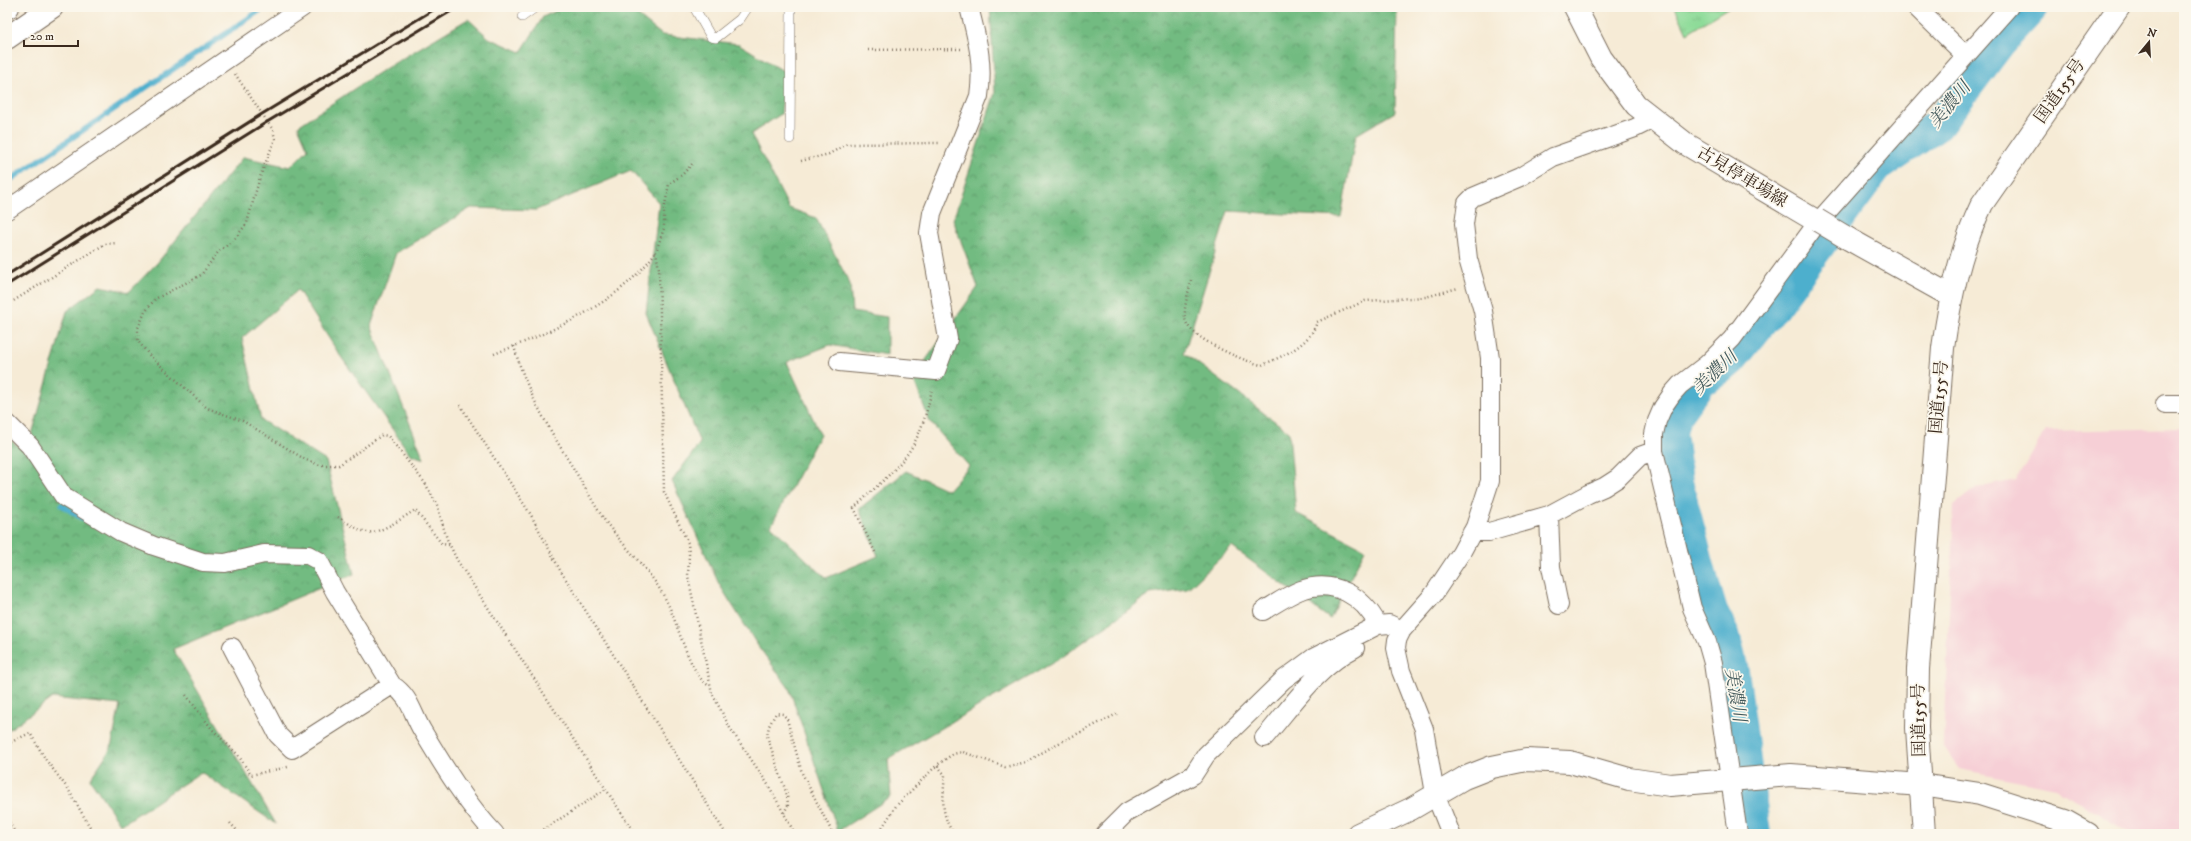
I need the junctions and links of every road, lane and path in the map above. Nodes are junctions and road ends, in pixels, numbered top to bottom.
1 (52, 7) edge
2 (303, 7) edge
3 (536, 7) edge
4 (694, 7) edge
5 (748, 7) edge
6 (791, 7) edge
7 (968, 7) edge
8 (1575, 7) edge
9 (1916, 7) edge
10 (2009, 7) edge
11 (2119, 7) edge
12 (522, 17) dead end
13 (7, 38) edge
14 (980, 49) junction
15 (868, 50) dead end
16 (1965, 55) junction
17 (225, 59) junction
18 (1650, 116) junction
19 (790, 139) dead end
20 (959, 144) junction
21 (801, 161) dead end
22 (692, 164) dead end
23 (7, 210) edge
24 (1818, 221) junction
25 (117, 242) dead end
26 (656, 252) junction
27 (1191, 280) dead end
28 (1475, 284) junction
29 (1951, 296) junction
30 (7, 305) edge
31 (514, 346) junction
32 (494, 354) dead end
33 (839, 362) dead end
34 (936, 371) junction
35 (2165, 404) dead end
36 (2184, 404) edge
37 (460, 405) dead end
38 (7, 423) edge
39 (1654, 451) junction
40 (1549, 515) junction
41 (338, 517) dead end
42 (1472, 532) junction
43 (450, 545) junction
44 (875, 552) dead end
45 (1559, 605) dead end
46 (1263, 611) dead end
47 (1378, 625) junction
48 (1400, 635) junction
49 (232, 647) dead end
50 (392, 685) junction
51 (710, 686) junction
52 (186, 695) dead end
53 (1117, 714) dead end
54 (1264, 738) dead end
55 (7, 744) edge
56 (292, 749) junction
57 (937, 765) junction
58 (1731, 781) junction
59 (1921, 785) junction
60 (606, 789) junction
61 (1435, 794) junction
62 (784, 813) junction
63 (7, 819) edge
64 (230, 823) dead end
65 (16, 834) edge
66 (94, 834) edge
67 (240, 834) edge
68 (495, 834) edge
69 (537, 834) edge
70 (634, 834) edge
71 (726, 834) edge
72 (795, 834) edge
73 (833, 834) edge
74 (878, 834) edge
75 (954, 834) edge
76 (1105, 834) edge
77 (1358, 834) edge
78 (1450, 834) edge
79 (1738, 834) edge
80 (1924, 834) edge
81 (2088, 834) edge

1 - 13 main road
2 - 17 street
3 - 12 lane
4 - 5 lane
6 - 19 lane
7 - 14 street
8 - 18 main road, 古見停車場線
9 - 16 street
10 - 16 street
11 - 29 main road, 国道155号
14 - 15 path
14 - 20 street
16 - 24 street
17 - 23 street
17 - 43 path
18 - 24 main road, 古見停車場線
18 - 28 street
20 - 21 path
20 - 34 street
22 - 26 path
24 - 29 main road, 古見停車場線, bridge
24 - 39 street
25 - 30 path
26 - 31 path
26 - 51 path
27 - 28 path
28 - 42 street
29 - 59 main road, 国道155号
31 - 32 path
31 - 51 path
33 - 34 street
34 - 44 path
35 - 36 street
37 - 71 path
38 - 50 street
39 - 40 street
39 - 58 street
40 - 42 street
40 - 45 street
41 - 43 path
42 - 48 street
43 - 60 path
46 - 47 street
47 - 48 street
47 - 76 street
48 - 54 street
48 - 61 street
49 - 56 street
50 - 56 street
50 - 68 street
51 - 62 path
52 - 56 path
53 - 57 path
55 - 66 path
57 - 74 path
57 - 75 path
58 - 59 main road
58 - 61 main road
58 - 79 street
59 - 80 main road, 国道155号
59 - 81 main road
60 - 69 path
60 - 70 path
61 - 77 main road
61 - 78 street
62 - 72 path
62 - 73 path
63 - 65 path
64 - 67 path

